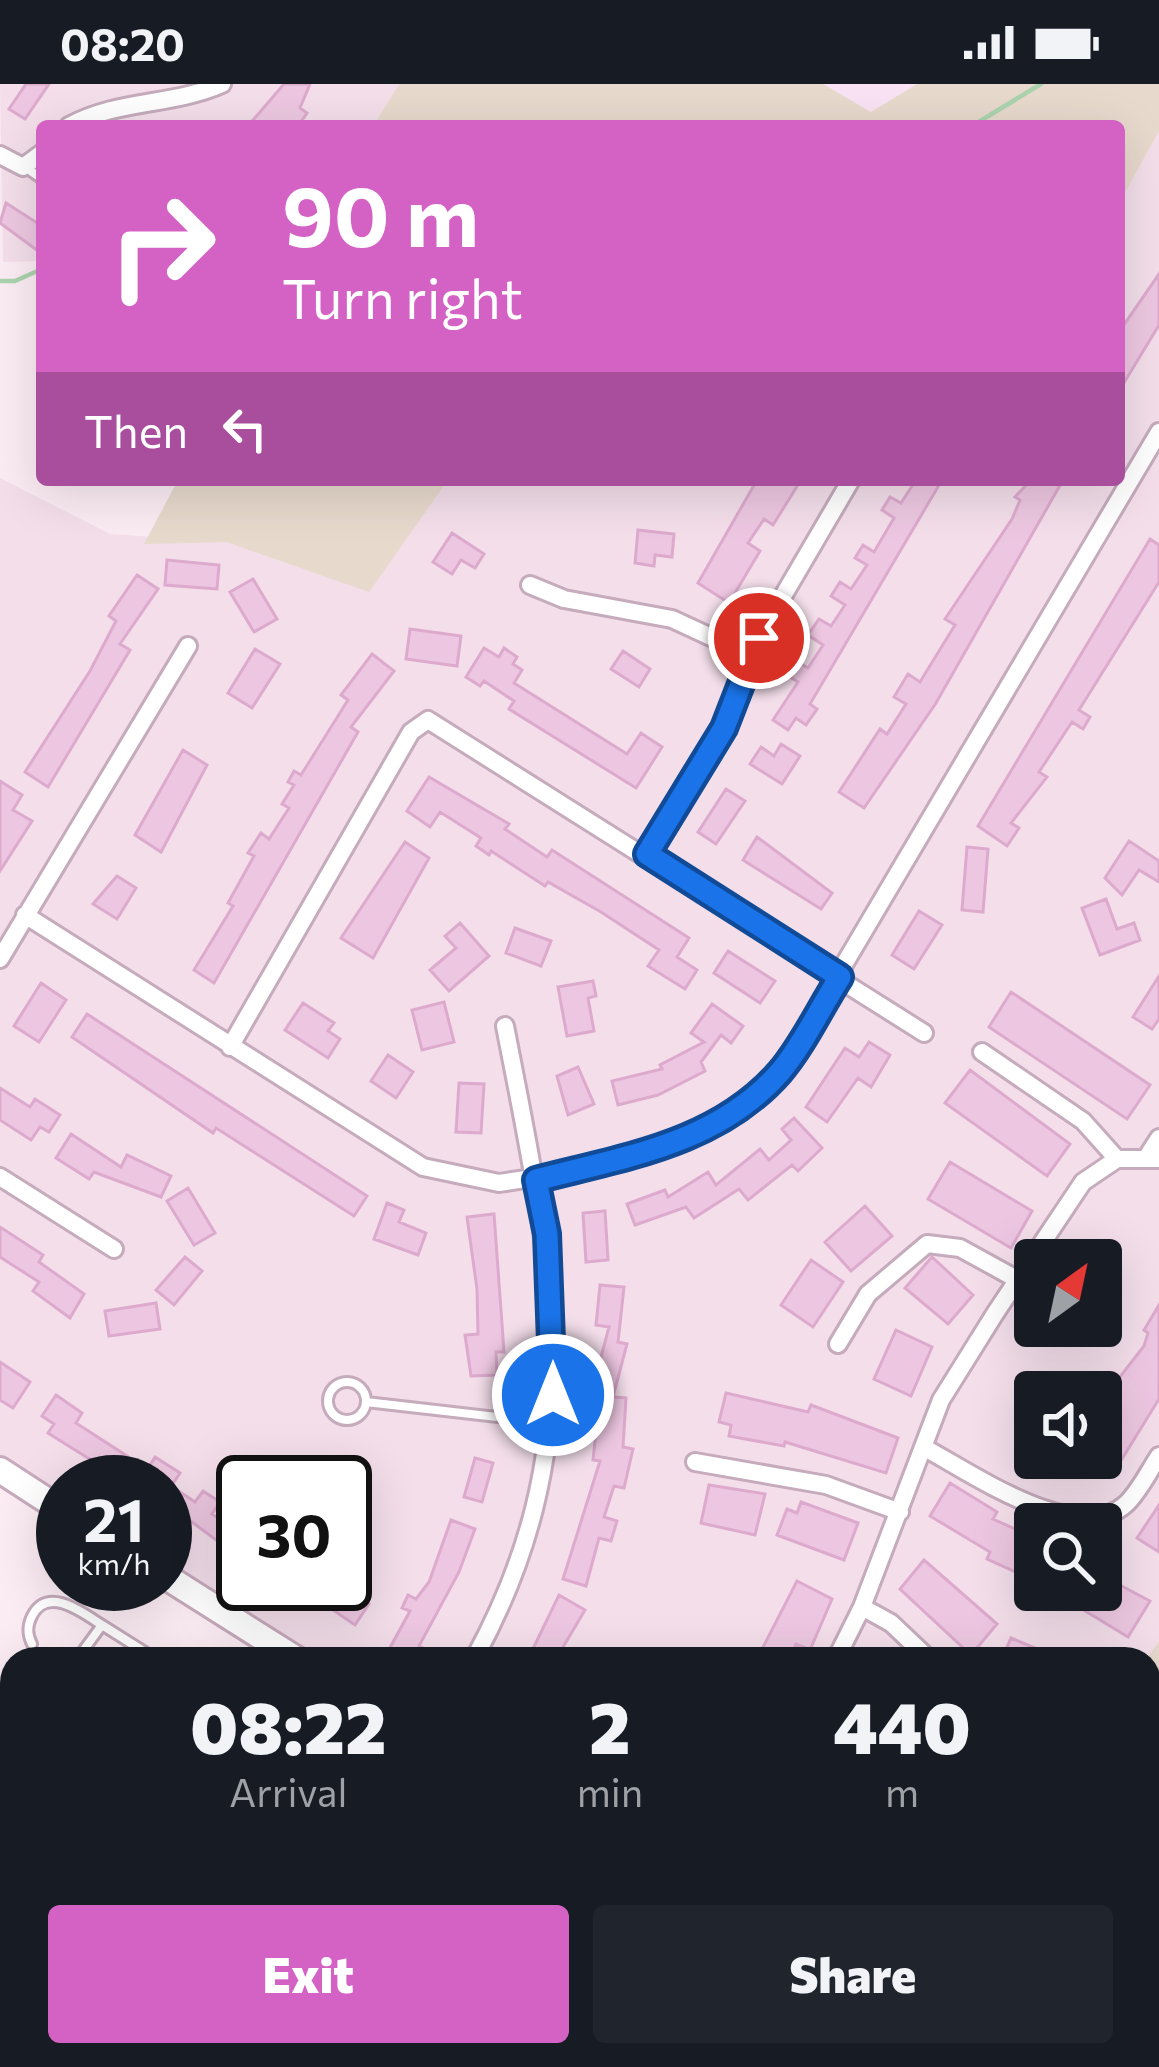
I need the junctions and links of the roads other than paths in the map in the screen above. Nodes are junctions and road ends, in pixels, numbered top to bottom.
1 (222, 84) edge
2 (81, 120) edge
3 (0, 155) edge
4 (36, 157) edge
5 (23, 166) junction
6 (36, 174) edge
7 (1159, 432) edge
8 (848, 486) edge
9 (530, 584) dead end
10 (188, 646) dead end
11 (752, 656) junction
12 (647, 854) junction
13 (25, 915) junction
14 (0, 959) edge
15 (840, 977) junction
16 (506, 1026) dead end
17 (924, 1033) dead end
18 (230, 1047) junction
19 (982, 1052) dead end
20 (1159, 1138) edge
21 (1154, 1157) edge
22 (1117, 1159) junction
23 (0, 1177) edge
24 (536, 1180) junction
25 (1047, 1239) edge
26 (114, 1249) dead end
27 (1014, 1277) edge
28 (1014, 1291) edge
29 (838, 1344) dead end
30 (366, 1402) junction
31 (551, 1424) junction
32 (923, 1447) junction
33 (1159, 1456) edge
34 (695, 1462) dead end
35 (0, 1470) edge
36 (36, 1493) edge
37 (900, 1512) junction
38 (192, 1593) edge
39 (862, 1607) junction
40 (102, 1625) junction
41 (32, 1644) dead end
42 (86, 1647) edge
43 (136, 1647) edge
44 (277, 1647) edge
45 (480, 1647) edge
46 (842, 1647) edge
47 (916, 1647) edge

1 - 2 street
3 - 5 street
4 - 5 street
5 - 6 lane
7 - 15 street
8 - 11 street
9 - 11 street
10 - 13 street
11 - 12 street
12 - 15 street
12 - 18 street
13 - 14 street
13 - 18 street
15 - 17 street
15 - 24 street
16 - 24 street
18 - 24 street
19 - 22 street
20 - 21 street
21 - 22 street
22 - 25 street
23 - 26 street
24 - 31 street
27 - 29 street
28 - 32 street
30 - 30 lane
30 - 31 lane
31 - 45 street
32 - 33 street
32 - 37 street
34 - 37 street
35 - 36 street
37 - 39 street
38 - 44 street
39 - 46 street
39 - 47 street
40 - 41 lane
40 - 42 lane
40 - 43 lane

